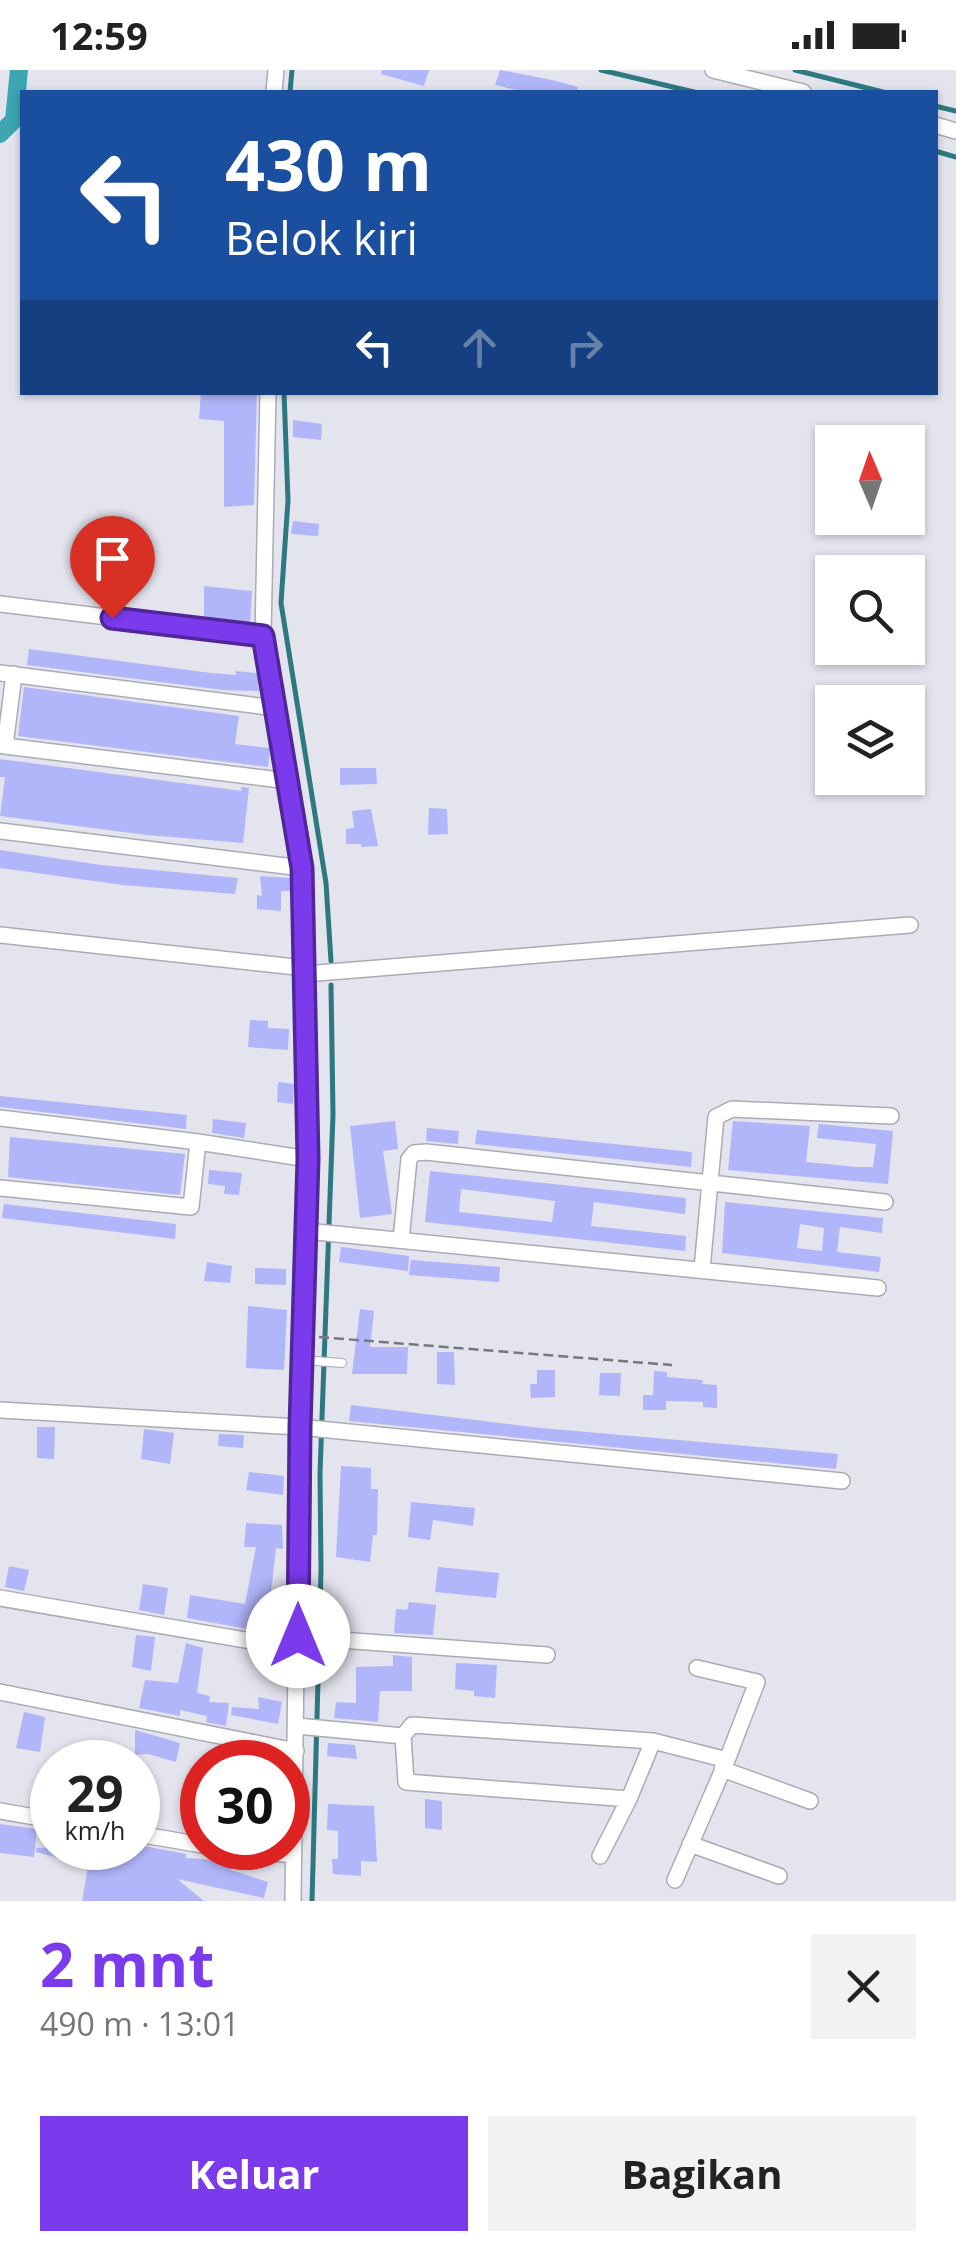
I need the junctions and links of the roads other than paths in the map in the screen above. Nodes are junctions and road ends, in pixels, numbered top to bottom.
1 (714, 70) edge
2 (795, 90) edge
3 (268, 395) edge
4 (0, 604) edge
5 (263, 636) junction
6 (7, 674) edge
7 (276, 708) junction
8 (3, 746) edge
9 (288, 781) junction
10 (0, 831) edge
11 (302, 868) junction
12 (910, 925) dead end
13 (0, 935) edge
14 (305, 971) junction
15 (891, 1116) dead end
16 (0, 1118) edge
17 (198, 1142) junction
18 (308, 1159) junction
19 (710, 1185) junction
20 (0, 1188) edge
21 (886, 1202) dead end
22 (311, 1231) junction
23 (400, 1240) junction
24 (702, 1269) junction
25 (878, 1288) dead end
26 (307, 1361) junction
27 (338, 1363) dead end
28 (0, 1410) edge
29 (304, 1428) junction
30 (842, 1481) dead end
31 (0, 1598) edge
32 (301, 1641) junction
33 (547, 1655) dead end
34 (698, 1668) dead end
35 (0, 1692) edge
36 (302, 1727) junction
37 (402, 1736) junction
38 (241, 1740) edge
39 (299, 1740) edge
40 (653, 1741) junction
41 (724, 1764) junction
42 (629, 1799) junction
43 (810, 1800) dead end
44 (0, 1811) edge
45 (30, 1816) edge
46 (690, 1844) junction
47 (600, 1856) dead end
48 (294, 1870) edge
49 (779, 1876) dead end
50 (674, 1880) dead end
51 (293, 1901) edge

1 - 2 street
3 - 5 street
4 - 5 street
5 - 7 street
6 - 7 street
6 - 8 street
7 - 9 street
8 - 9 street
9 - 11 street
10 - 11 street
11 - 14 street
12 - 14 street
13 - 14 street
14 - 18 street
15 - 19 street
16 - 17 street
17 - 18 street
17 - 20 street
18 - 22 street
19 - 21 street
19 - 23 street
19 - 24 street
22 - 23 street
22 - 26 street
23 - 24 street
24 - 25 street
26 - 27 lane
26 - 29 street
28 - 29 street
29 - 30 street
29 - 32 street
31 - 32 street
32 - 33 street
32 - 36 street
34 - 41 street
35 - 38 street
36 - 37 street
36 - 39 street
37 - 40 street
37 - 42 street
40 - 41 street
40 - 42 street
41 - 43 street
41 - 46 street
42 - 47 street
44 - 45 street
46 - 49 street
46 - 50 street
48 - 51 street

